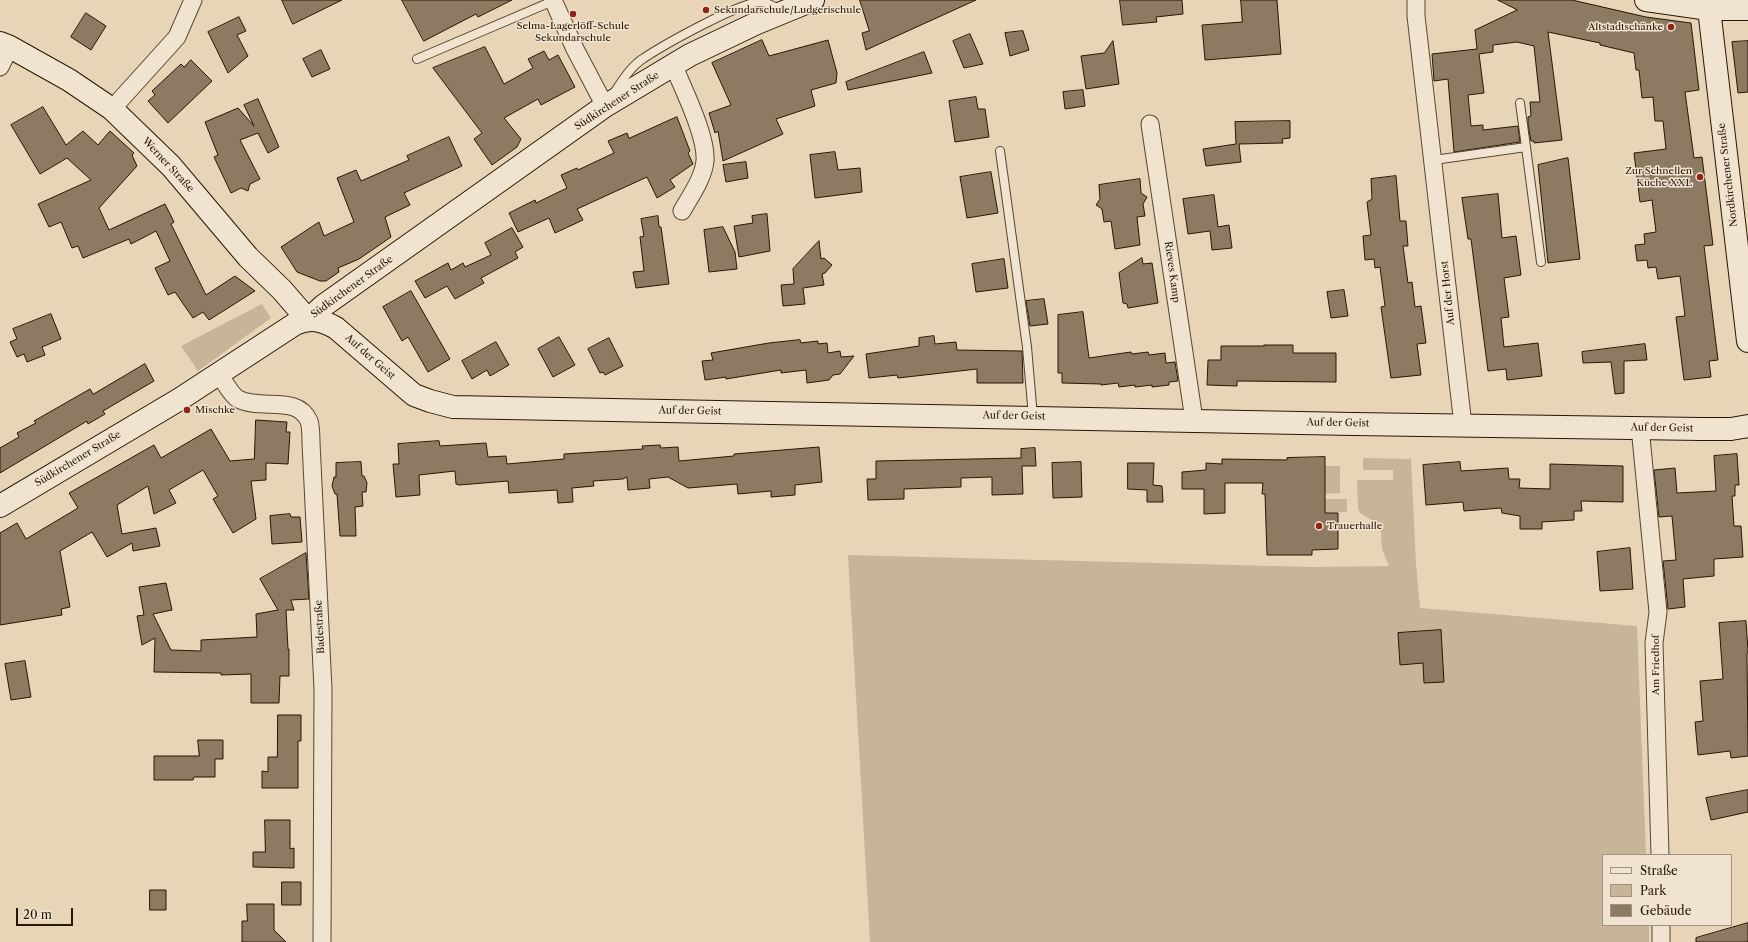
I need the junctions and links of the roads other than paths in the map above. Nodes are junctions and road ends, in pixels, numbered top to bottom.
1 (192, 0) edge
2 (553, 0) edge
3 (813, 0) edge
4 (1416, 0) edge
5 (1646, 0) edge
6 (1682, 3) edge
7 (1709, 9) junction
8 (1748, 9) edge
9 (786, 11) junction
10 (5, 45) edge
11 (417, 59) dead end
12 (673, 64) junction
13 (0, 67) edge
14 (1520, 103) dead end
15 (605, 106) junction
16 (112, 109) junction
17 (1150, 124) dead end
18 (1526, 147) junction
19 (1000, 151) dead end
20 (1434, 160) junction
21 (682, 210) dead end
22 (1541, 262) dead end
23 (308, 320) junction
24 (1748, 341) edge
25 (219, 374) junction
26 (1033, 417) junction
27 (1194, 420) junction
28 (1463, 425) junction
29 (1748, 426) edge
30 (1640, 427) junction
31 (0, 506) edge
32 (1660, 854) edge
33 (1661, 926) edge
34 (322, 942) edge
35 (1661, 942) edge

1 - 16 street
2 - 11 lane
2 - 15 street
3 - 9 street, Südkirchener Straße
4 - 20 street, Auf der Horst
5 - 6 street
6 - 7 street
7 - 8 street
7 - 24 street, Nordkirchener Straße
9 - 12 street, Südkirchener Straße
9 - 15 lane
10 - 13 street
10 - 16 street, Werner Straße
12 - 15 street, Südkirchener Straße
12 - 21 street
14 - 18 lane
15 - 23 street, Südkirchener Straße
16 - 23 street, Werner Straße
17 - 27 street, Rieves Kamp
18 - 20 lane
18 - 22 lane
19 - 26 lane
20 - 28 street, Auf der Horst
23 - 25 street, Südkirchener Straße
23 - 26 street, Auf der Geist
25 - 31 street, Südkirchener Straße
25 - 34 street, Badestraße
26 - 27 street, Auf der Geist
27 - 28 street, Auf der Geist
28 - 30 street, Auf der Geist
29 - 30 street, Auf der Geist
30 - 32 street, Am Friedhof
33 - 35 street

